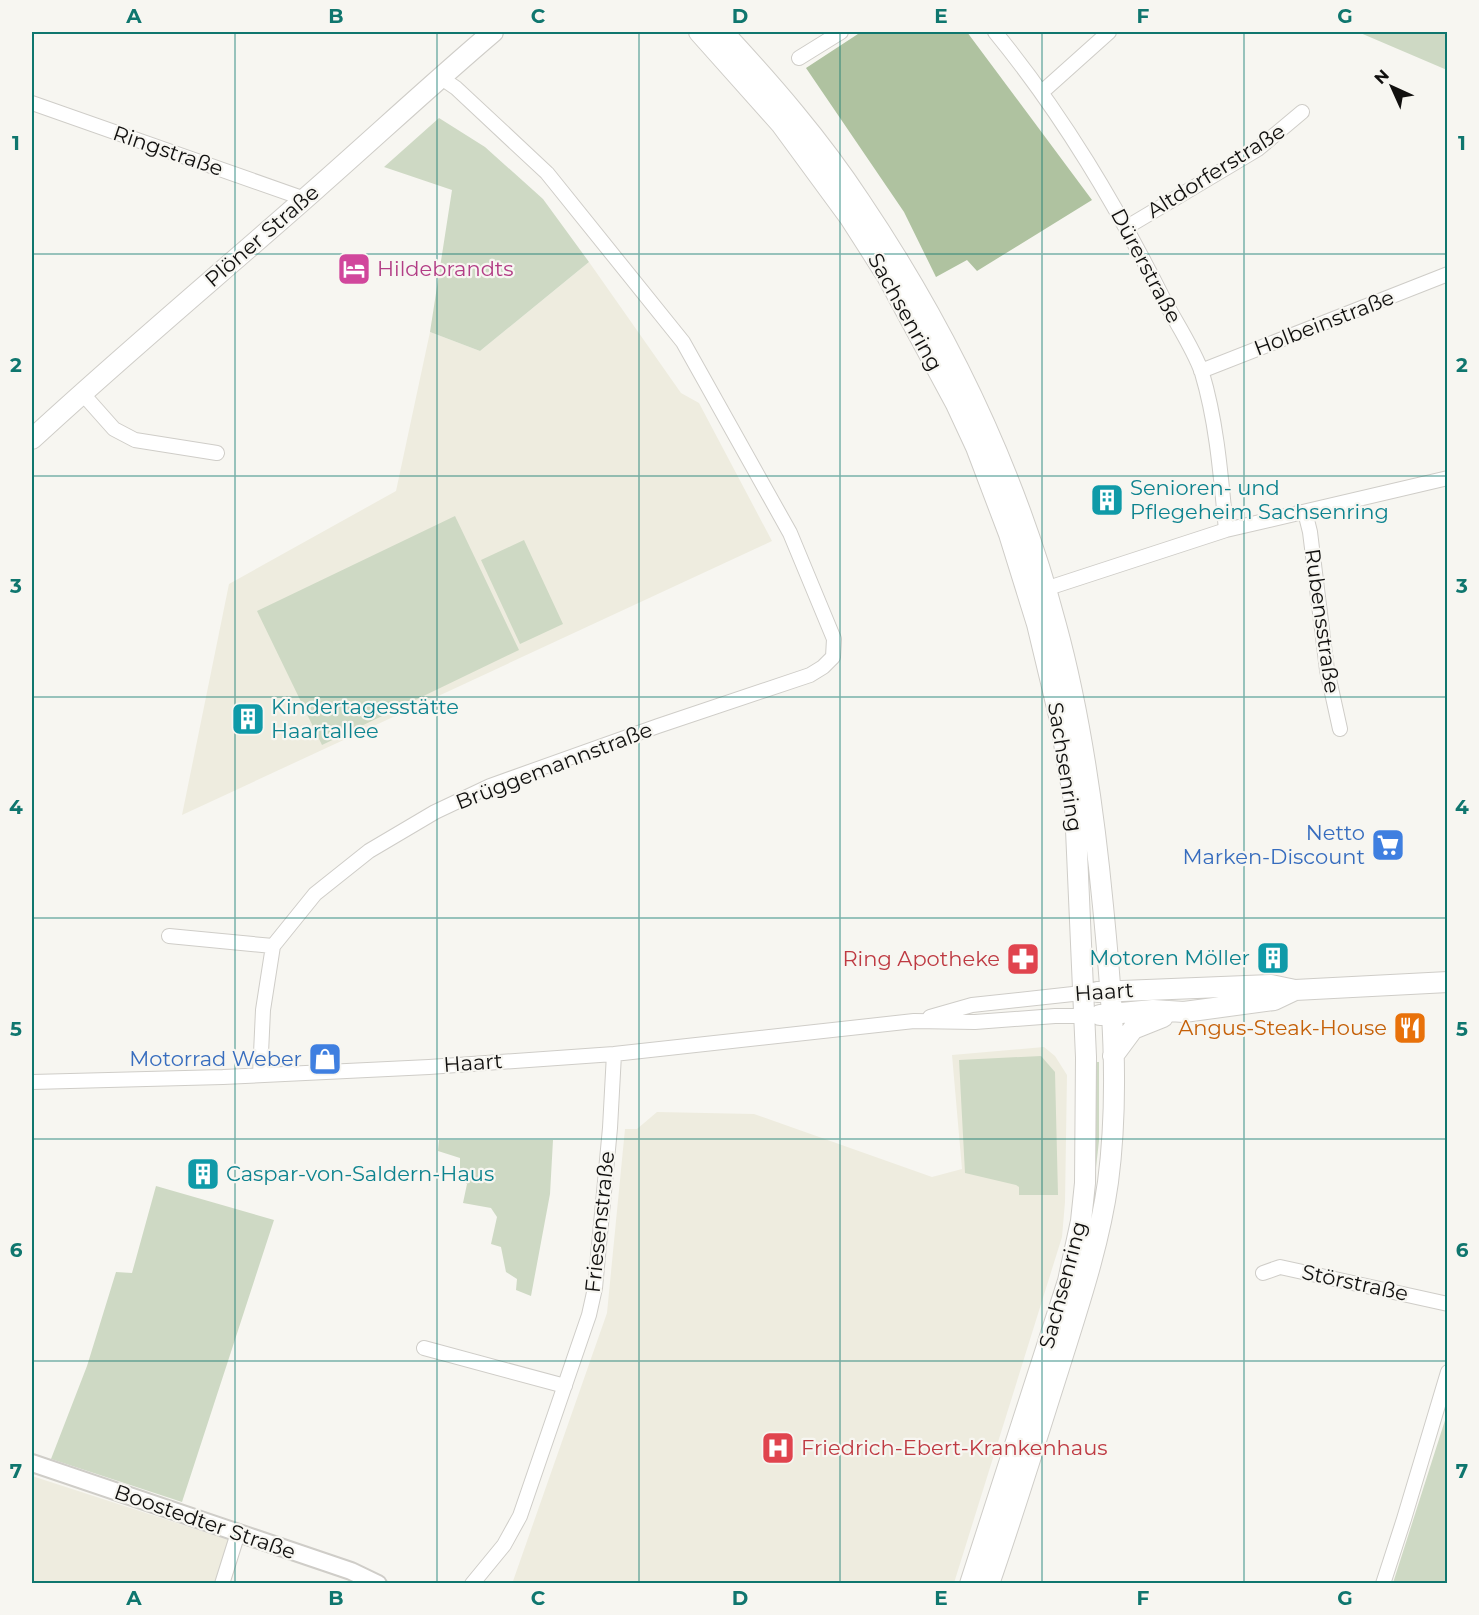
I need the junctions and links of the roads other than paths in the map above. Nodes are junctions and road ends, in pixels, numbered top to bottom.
1 (493, 32) edge
2 (699, 32) edge
3 (723, 32) edge
4 (841, 32) edge
5 (995, 32) edge
6 (1109, 32) edge
7 (798, 57) dead end
8 (440, 77) junction
9 (1042, 92) junction
10 (32, 103) edge
11 (1302, 112) dead end
12 (305, 199) junction
13 (1127, 226) junction
14 (1448, 274) edge
15 (1201, 371) junction
16 (82, 393) junction
17 (32, 439) edge
18 (217, 453) dead end
19 (1448, 478) edge
20 (1305, 512) junction
21 (1226, 530) junction
22 (1037, 592) junction
23 (1340, 729) dead end
24 (169, 936) dead end
25 (273, 946) junction
26 (1448, 982) edge
27 (1295, 990) junction
28 (1110, 991) junction
29 (1082, 993) junction
30 (1184, 1012) junction
31 (1111, 1015) junction
32 (1085, 1016) junction
33 (914, 1021) junction
34 (614, 1054) junction
35 (1113, 1056) junction
36 (260, 1075) junction
37 (32, 1082) edge
38 (1263, 1273) dead end
39 (1448, 1304) edge
40 (424, 1348) dead end
41 (1448, 1372) edge
42 (565, 1386) junction
43 (32, 1463) edge
44 (238, 1533) junction
45 (222, 1584) edge
46 (378, 1584) edge
47 (472, 1584) edge
48 (970, 1584) edge
49 (989, 1584) edge
50 (1383, 1584) edge

1 - 8 main road, Plöner Straße
2 - 22 main road, Sachsenring
3 - 22 main road, Sachsenring
4 - 7 street
5 - 9 street, Dürerstraße
6 - 9 street
8 - 12 main road, Plöner Straße
8 - 25 street, Brüggemannstraße
9 - 13 street, Dürerstraße
10 - 12 street, Ringstraße
11 - 13 street, Altdorferstraße
12 - 16 main road, Plöner Straße
13 - 15 street, Dürerstraße
14 - 15 street, Holbeinstraße
15 - 21 street, Dürerstraße
16 - 17 main road, Plöner Straße
16 - 18 street
19 - 20 street
20 - 21 street
20 - 23 street, Rubensstraße
21 - 22 street
22 - 28 main road, Sachsenring
22 - 29 main road, Sachsenring
24 - 25 street
25 - 36 street, Brüggemannstraße
26 - 27 main road, Haart
27 - 28 main road, Haart
27 - 30 main road, Haart
28 - 29 main road, Haart
28 - 31 main road, Sachsenring
29 - 32 main road, Sachsenring
29 - 33 street, Haart
30 - 31 main road, Haart
30 - 35 main road
31 - 32 main road, Haart
31 - 35 main road, Sachsenring
32 - 33 street, Haart
32 - 48 main road, Sachsenring
33 - 34 street, Haart
34 - 36 street, Haart
34 - 42 street, Friesenstraße
35 - 49 main road, Sachsenring
36 - 37 street, Haart
38 - 39 street, Störstraße
40 - 42 street
41 - 50 street
42 - 47 street, Friesenstraße
43 - 44 street, Boostedter Straße
44 - 45 street
44 - 46 street, Boostedter Straße

